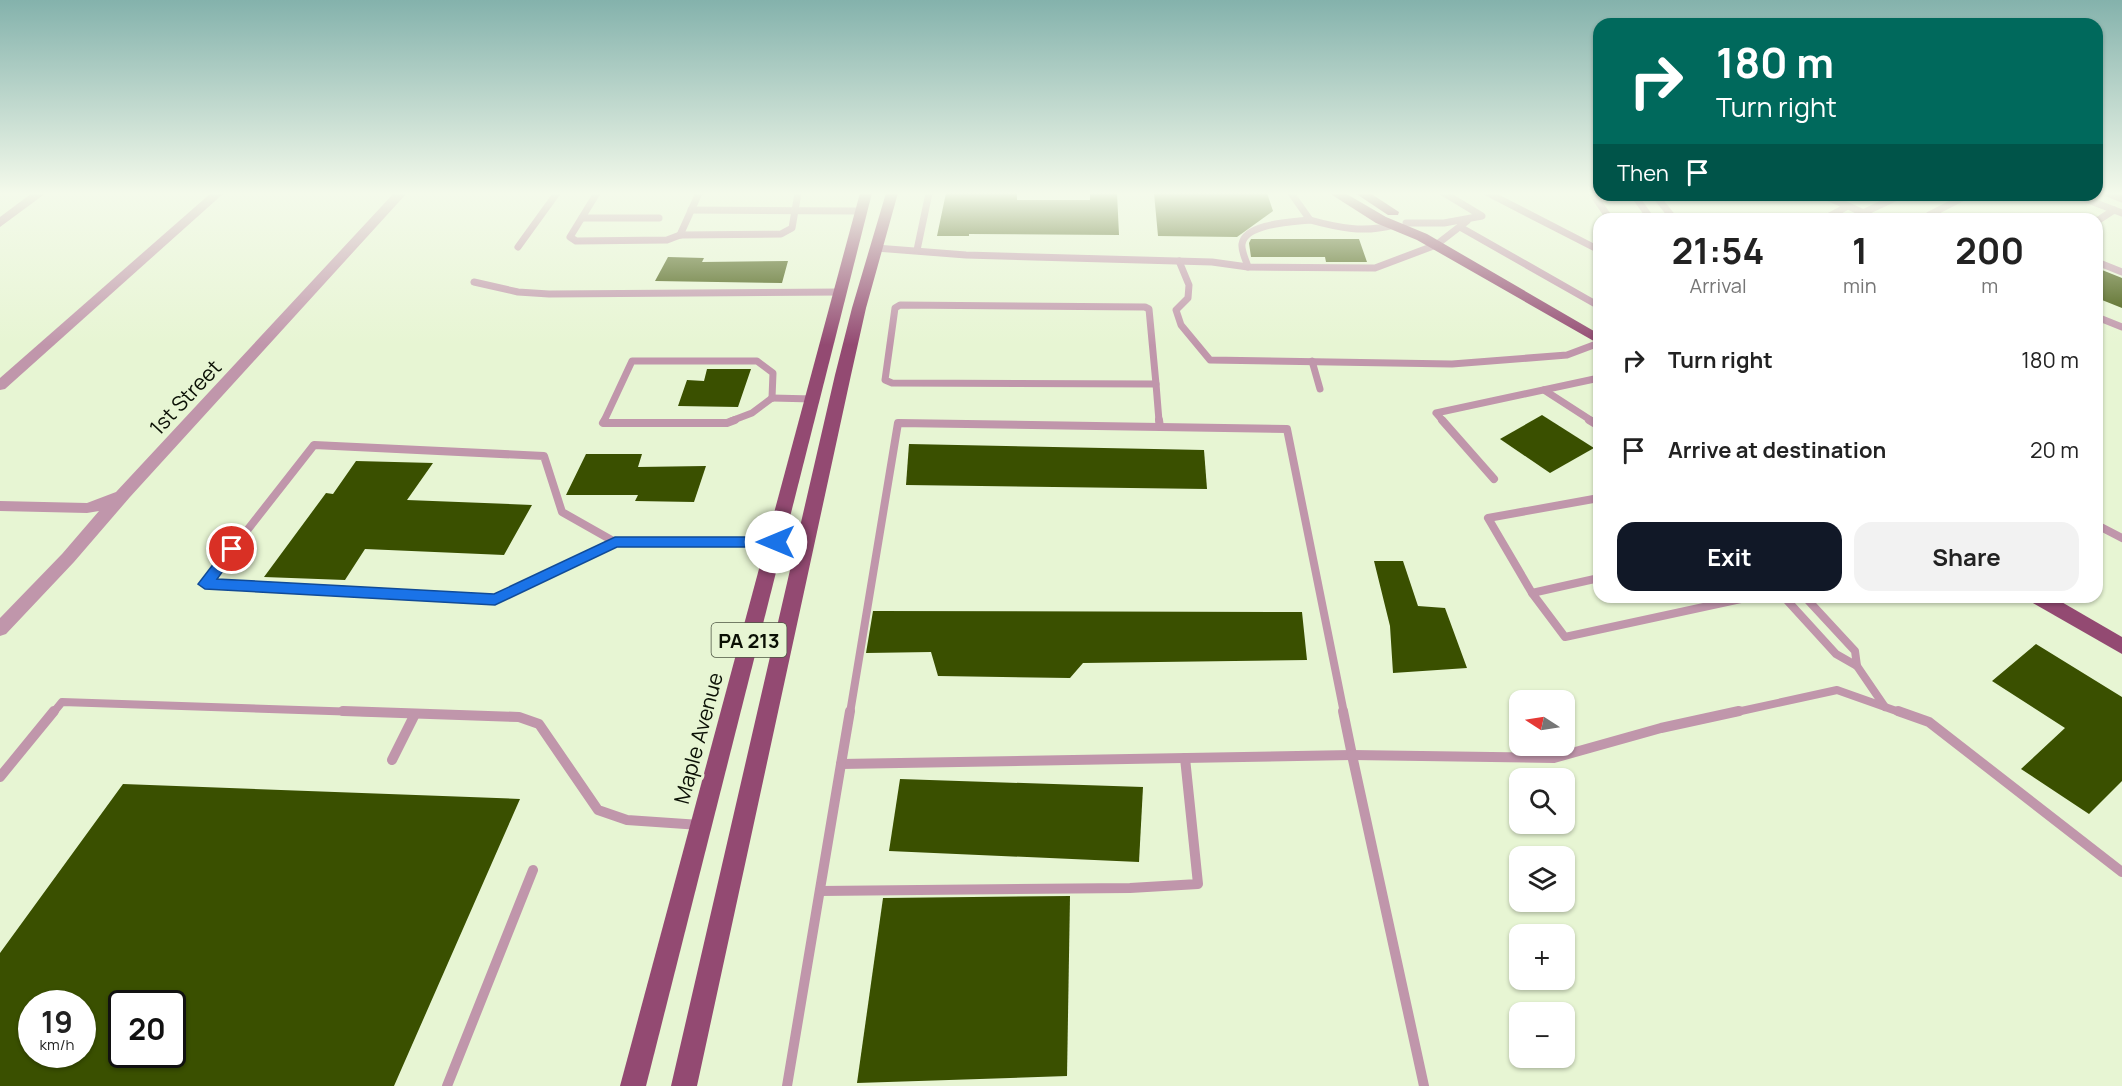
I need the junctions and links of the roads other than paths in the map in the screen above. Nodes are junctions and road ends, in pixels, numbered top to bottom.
1 (161, 244) edge
2 (354, 244) edge
3 (520, 244) edge
4 (853, 244) edge
5 (877, 244) edge
6 (918, 244) edge
7 (1242, 244) edge
8 (1489, 244) edge
9 (1436, 245) joint
10 (518, 247) dead end
11 (876, 248) junction
12 (917, 250) junction
13 (1179, 261) junction
14 (2103, 264) edge
15 (1248, 267) junction
16 (2122, 272) edge
17 (474, 282) dead end
18 (840, 292) junction
19 (1593, 303) edge
20 (2103, 319) edge
21 (2122, 327) edge
22 (1593, 338) edge
23 (1593, 344) edge
24 (1312, 361) junction
25 (1593, 383) edge
26 (1156, 384) junction
27 (0, 386) edge
28 (1320, 389) dead end
29 (1544, 390) junction
30 (772, 398) junction
31 (813, 399) junction
32 (1593, 422) edge
33 (1160, 427) junction
34 (1494, 479) dead end
35 (124, 493) junction
36 (1593, 499) edge
37 (0, 506) edge
38 (2103, 528) edge
39 (2122, 538) edge
40 (615, 542) junction
41 (776, 542) junction
42 (1593, 580) edge
43 (1532, 593) junction
44 (1722, 603) edge
45 (1789, 603) edge
46 (1811, 603) edge
47 (2048, 603) edge
48 (0, 629) edge
49 (2122, 646) edge
50 (1857, 666) junction
51 (1885, 707) junction
52 (415, 714) junction
53 (1352, 755) junction
54 (1185, 758) junction
55 (392, 760) dead end
56 (841, 764) junction
57 (0, 777) edge
58 (700, 825) junction
59 (533, 870) dead end
60 (2122, 872) edge
61 (820, 891) junction
62 (447, 1086) edge
63 (633, 1086) edge
64 (684, 1086) edge
65 (787, 1086) edge
66 (1424, 1086) edge

1 - 27 street
2 - 35 street, 1st Street
3 - 10 lane
4 - 18 main road, Maple Avenue / PA 213
5 - 11 main road, PA 213
6 - 12 lane
7 - 15 lane
8 - 19 lane
9 - 15 lane
9 - 22 main road
11 - 12 lane
11 - 64 main road, PA 213
12 - 13 lane
13 - 15 lane
13 - 24 lane
14 - 16 lane
17 - 18 lane
18 - 31 main road, Maple Avenue / PA 213
20 - 21 lane
23 - 24 lane
24 - 28 lane
25 - 29 lane
26 - 26 lane
26 - 33 lane
29 - 32 lane
29 - 34 lane
30 - 30 lane
30 - 31 lane
31 - 41 main road, Maple Avenue / PA 213
33 - 53 lane
33 - 56 lane
35 - 37 street
35 - 48 street, 1st Street
36 - 43 lane
38 - 39 lane
40 - 40 lane
40 - 41 lane
41 - 58 main road, Maple Avenue / PA 213
42 - 43 lane
43 - 44 lane
45 - 50 lane
46 - 50 lane
47 - 49 main road
50 - 51 lane
51 - 53 lane
51 - 60 lane
52 - 55 lane
52 - 57 lane
52 - 58 lane
53 - 54 lane
53 - 66 lane
54 - 56 lane
54 - 61 lane
56 - 61 lane
58 - 63 main road, Maple Avenue / PA 213
59 - 62 lane
61 - 65 lane

